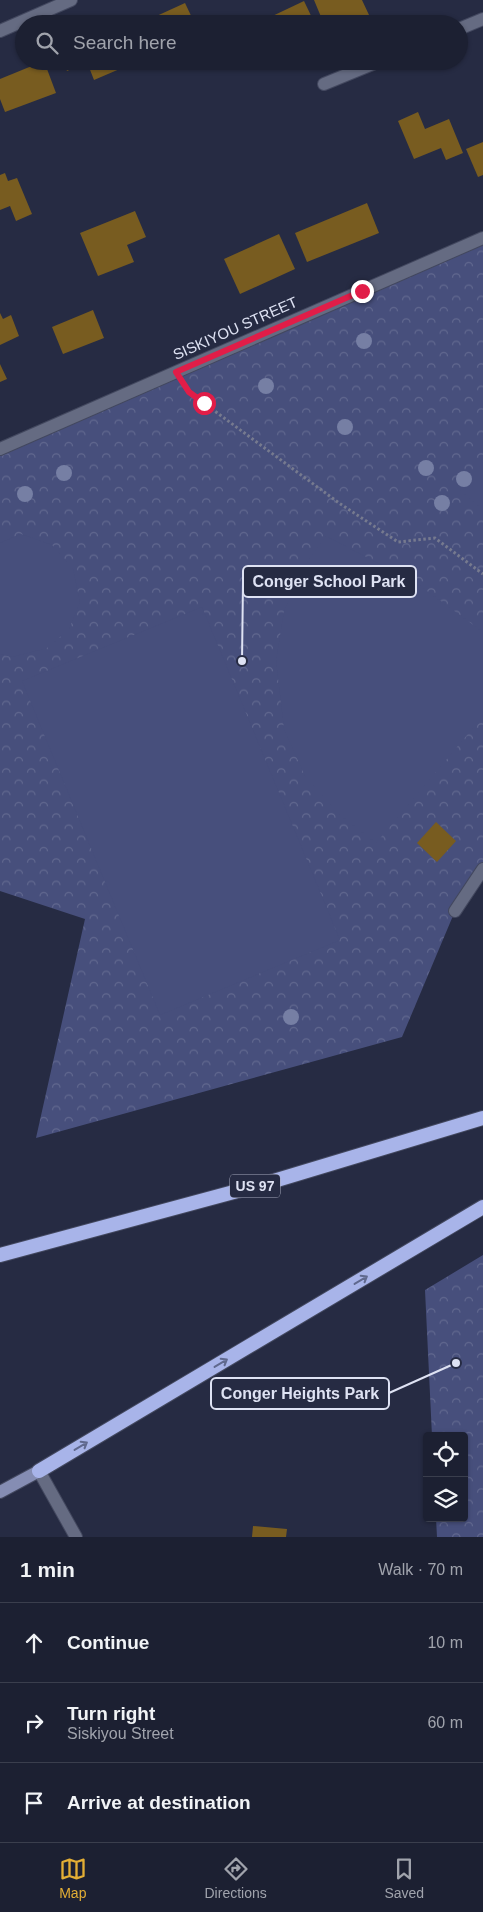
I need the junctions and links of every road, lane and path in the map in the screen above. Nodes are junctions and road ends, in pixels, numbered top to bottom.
1 (71, 0) edge
2 (37, 15) edge
3 (483, 19) edge
4 (15, 24) edge
5 (468, 25) edge
6 (0, 31) edge
7 (358, 70) edge
8 (324, 84) dead end
9 (483, 238) edge
10 (176, 372) junction
11 (0, 449) edge
12 (483, 574) edge
13 (483, 868) edge
14 (455, 911) dead end
15 (483, 1118) edge
16 (483, 1207) edge
17 (0, 1255) edge
18 (39, 1471) junction
19 (0, 1492) edge
20 (76, 1537) edge

1 - 2 street
3 - 5 street
4 - 6 street
7 - 8 street
9 - 10 street, SISKIYOU STREET
10 - 11 street, SISKIYOU STREET
10 - 12 path
13 - 14 street
15 - 17 highway, US 97
18 -> 16 highway
18 - 19 main road
18 - 20 street

